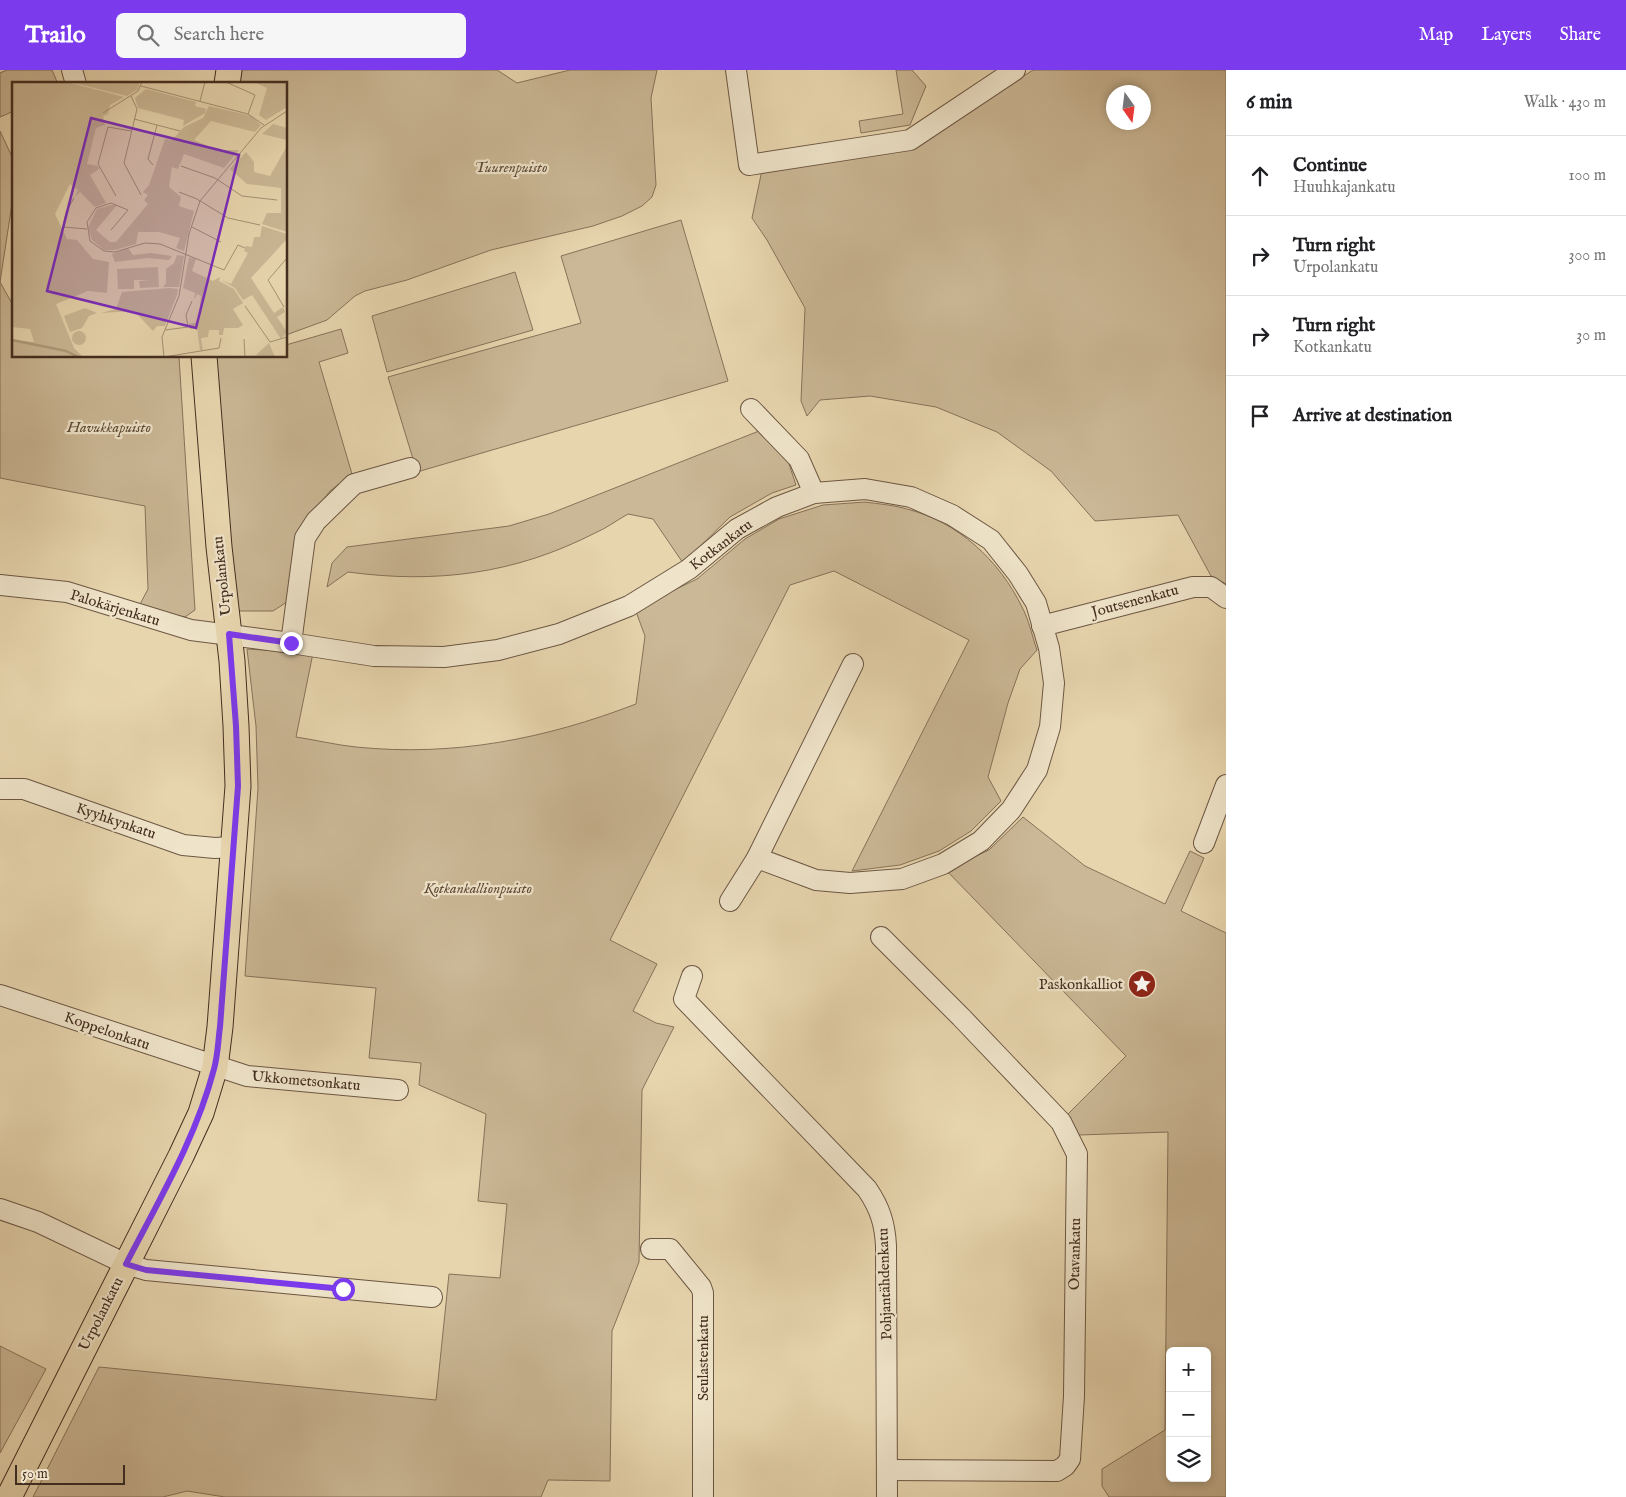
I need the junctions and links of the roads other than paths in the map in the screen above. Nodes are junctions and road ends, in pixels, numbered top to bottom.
1 (736, 70) edge
2 (1015, 70) edge
3 (204, 358) edge
4 (751, 409) dead end
5 (410, 468) dead end
6 (814, 493) junction
7 (0, 585) edge
8 (1226, 598) edge
9 (1042, 626) junction
10 (229, 634) junction
11 (291, 643) junction
12 (853, 664) dead end
13 (1226, 786) edge
14 (0, 789) edge
15 (1204, 843) dead end
16 (232, 847) junction
17 (757, 858) junction
18 (730, 901) dead end
19 (881, 937) dead end
20 (692, 976) dead end
21 (0, 995) edge
22 (215, 1067) junction
23 (398, 1090) dead end
24 (0, 1209) edge
25 (651, 1249) dead end
26 (126, 1264) junction
27 (432, 1298) dead end
28 (887, 1470) junction
29 (9, 1497) edge
30 (703, 1497) edge
31 (887, 1497) edge

1 - 2 street
3 - 10 main road, Urpolankatu
4 - 6 street
5 - 11 street
6 - 9 street, Kotkankatu
6 - 11 street, Kotkankatu
7 - 10 street, Palokärjenkatu
8 - 9 street, Joutsenenkatu
9 - 17 street, Kotkankatu
10 - 11 street, Kotkankatu
10 - 16 main road, Urpolankatu
12 - 17 street
13 - 15 street
14 - 16 street, Kyyhkynkatu
16 - 22 main road, Urpolankatu
17 - 18 street
19 - 28 street, Otavankatu
20 - 28 street, Pohjantähdenkatu
21 - 22 street, Koppelonkatu
22 - 23 street, Ukkometsonkatu
22 - 26 main road, Urpolankatu
24 - 26 street
25 - 30 street, Seulastenkatu
26 - 27 street
26 - 29 main road, Urpolankatu
28 - 31 street, Pohjantähdenkatu

